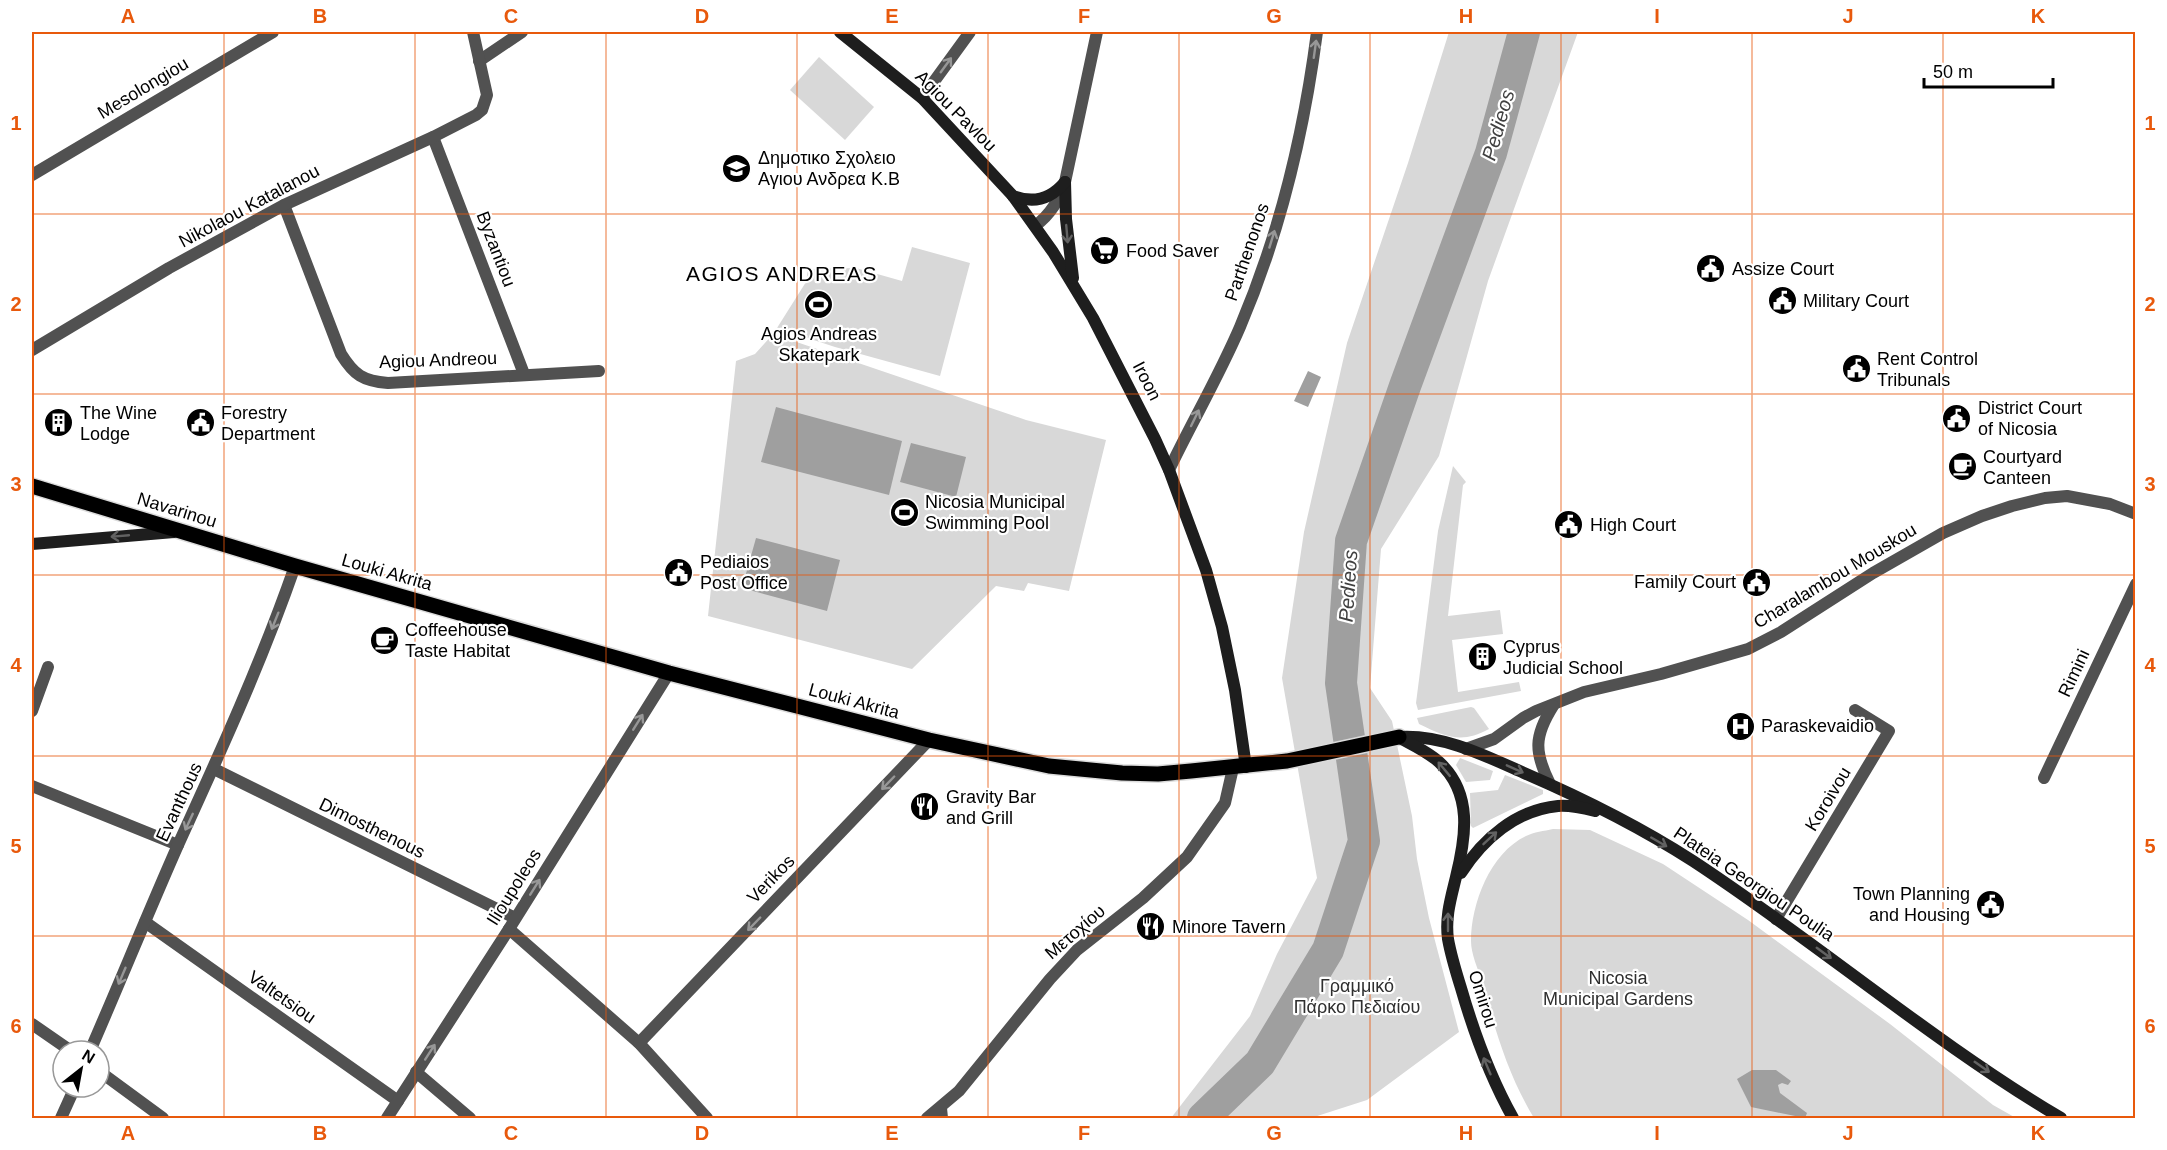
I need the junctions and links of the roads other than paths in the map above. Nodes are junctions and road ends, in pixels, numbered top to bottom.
1 (273, 32) edge
2 (472, 32) edge
3 (522, 32) edge
4 (840, 32) edge
5 (970, 32) edge
6 (1097, 32) edge
7 (1317, 32) edge
8 (479, 61) junction
9 (922, 98) junction
10 (433, 137) junction
11 (32, 174) edge
12 (1065, 182) junction
13 (1013, 196) junction
14 (284, 205) junction
15 (1035, 226) junction
16 (1074, 285) junction
17 (32, 350) edge
18 (599, 371) dead end
19 (524, 374) junction
20 (1169, 470) junction
21 (32, 486) edge
22 (2136, 514) edge
23 (178, 531) junction
24 (32, 544) edge
25 (295, 566) junction
26 (312, 570) joint
27 (2136, 584) edge
28 (48, 667) dead end
29 (669, 673) junction
30 (1553, 706) junction
31 (1855, 710) dead end
32 (32, 711) edge
33 (1398, 738) junction
34 (929, 740) junction
35 (1466, 749) junction
36 (1239, 767) junction
37 (214, 769) junction
38 (2044, 778) dead end
39 (1550, 784) junction
40 (32, 786) edge
41 (1608, 813) junction
42 (178, 845) junction
43 (1454, 884) junction
44 (1776, 919) junction
45 (145, 922) junction
46 (512, 924) junction
47 (32, 1024) edge
48 (54, 1039) edge
49 (95, 1039) edge
50 (639, 1043) junction
51 (416, 1072) junction
52 (111, 1080) edge
53 (70, 1099) edge
54 (398, 1101) junction
55 (942, 1113) edge
56 (61, 1119) edge
57 (163, 1119) edge
58 (387, 1119) edge
59 (470, 1119) edge
60 (707, 1119) edge
61 (927, 1119) edge
62 (1513, 1119) edge
63 (2061, 1119) edge

1 - 11 street, Mesolongiou
2 - 8 street
3 - 8 street
4 - 9 main road, Agiou Pavlou
9 -> 5 street
6 - 12 street
20 -> 7 street, Parthenonos
8 - 10 street, Nikolaou Katalanou
9 - 13 main road, Agiou Pavlou
10 - 14 street, Nikolaou Katalanou
10 - 19 street, Byzantiou
12 - 13 main road
12 - 15 street
12 -> 16 main road
13 - 15 main road, Agiou Pavlou
14 - 17 street, Nikolaou Katalanou
14 - 19 street, Agiou Andreou
15 - 16 main road, Iroon
16 - 20 main road, Iroon
18 - 19 street, Agiou Andreou
20 - 36 main road, Iroon
21 - 23 main road, Navarinou
22 - 30 street, Charalambou Mouskou
23 -> 24 main road
23 - 25 main road, Navarinou
25 - 26 main road, Navarinou
25 -> 37 street, Evanthous
26 - 29 main road, Louki Akrita
27 - 38 street, Rimini
28 - 32 street
29 - 34 main road, Louki Akrita
46 -> 29 street, Ilioupoleos
30 - 35 street, Charalambou Mouskou
30 - 39 street
31 - 44 street, Koroivou
33 - 35 main road, Plateia Georgiou Poulia
33 - 36 main road, Louki Akrita
43 -> 33 main road, Omirou
34 - 36 main road, Louki Akrita
34 -> 50 street, Verikos
35 -> 39 main road, Plateia Georgiou Poulia
36 - 55 street, Μετοχίου
37 -> 42 street, Evanthous
37 - 46 street, Dimosthenous
39 - 41 main road, Plateia Georgiou Poulia
40 - 42 street
43 -> 41 main road, Omirou
41 -> 44 main road, Plateia Georgiou Poulia
42 - 45 street, Evanthous
62 -> 43 main road, Omirou
44 -> 63 main road, Plateia Georgiou Poulia
45 -> 49 street, Evanthous
45 - 54 street, Valtetsiou
46 - 50 street, Dimosthenous
51 -> 46 street, Ilioupoleos
47 - 48 street
50 - 60 street, Dimosthenous
51 - 54 street, Ilioupoleos
51 - 59 street
52 - 57 street
53 - 56 street
54 - 58 street, Ilioupoleos
55 - 61 street, Μετοχίου

